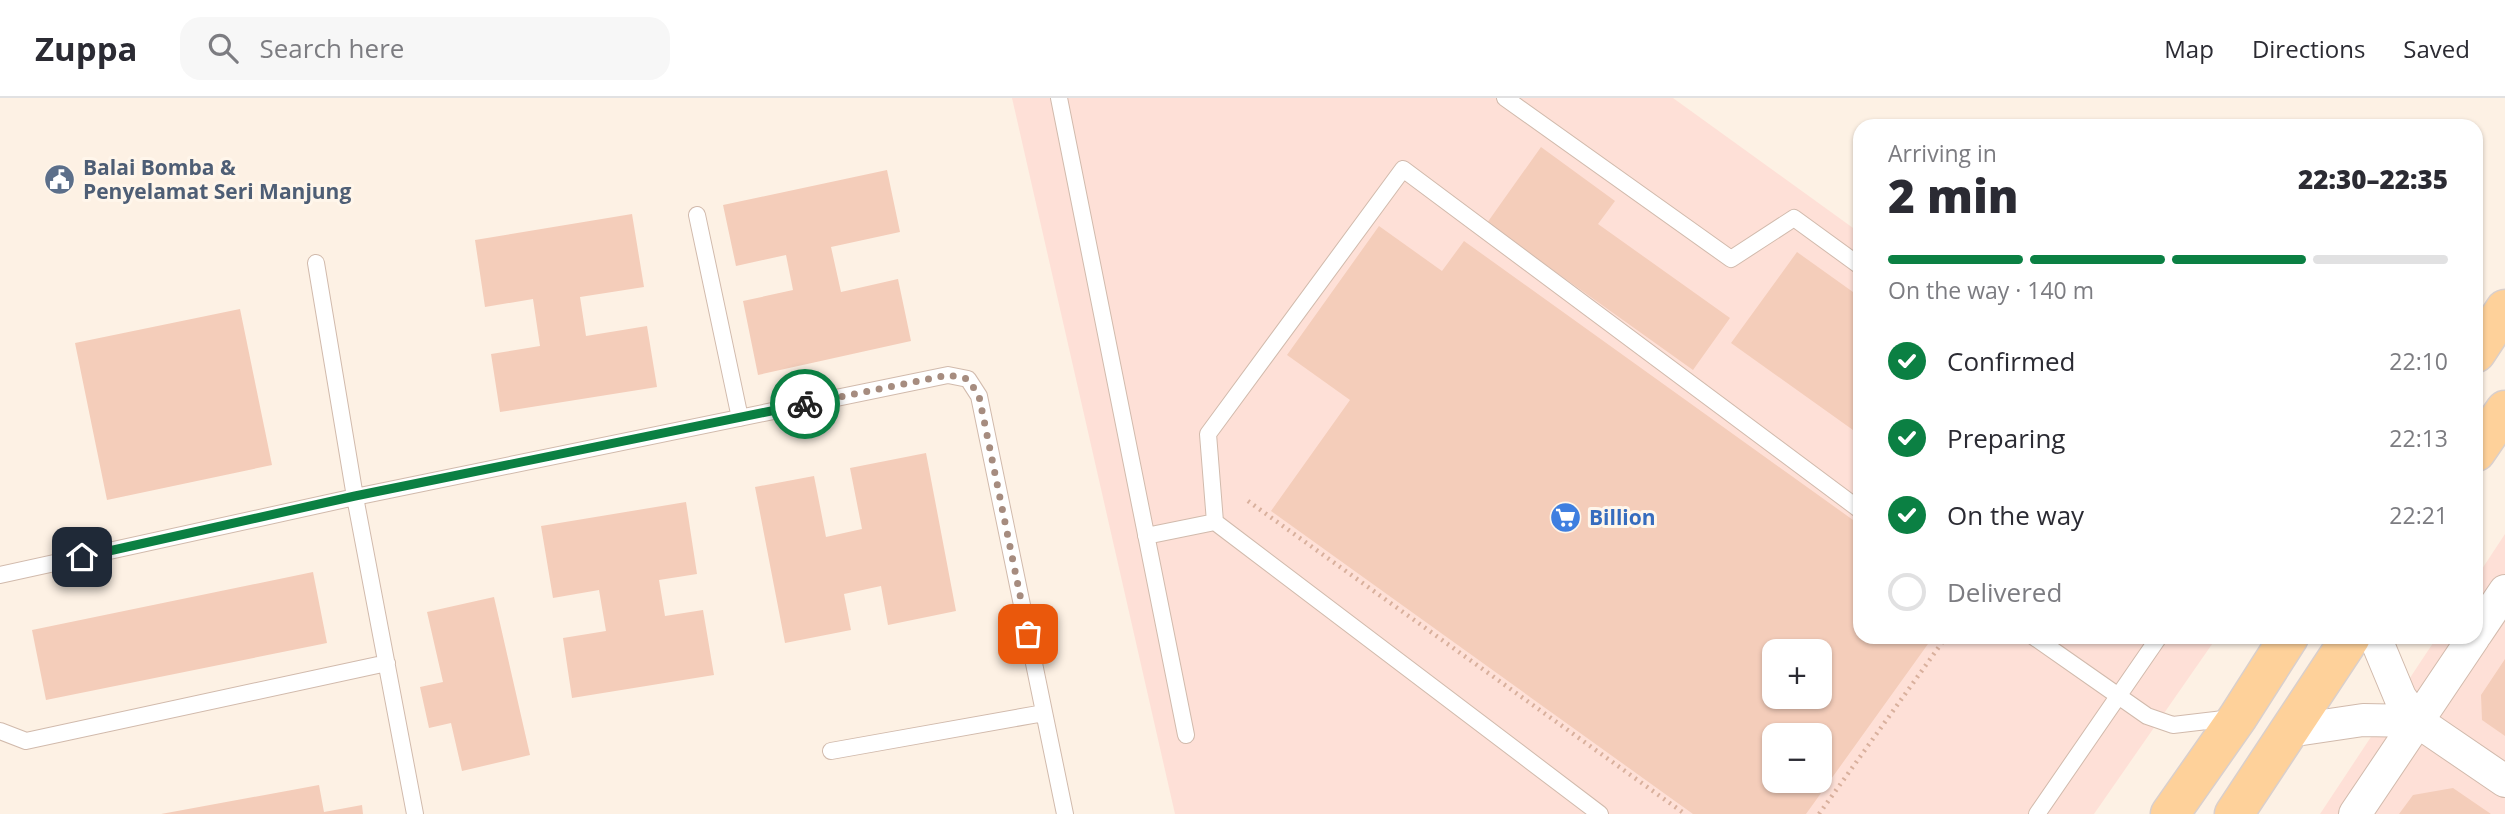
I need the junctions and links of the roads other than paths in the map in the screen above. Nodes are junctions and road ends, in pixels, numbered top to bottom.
1 (1059, 98) edge
2 (1505, 98) edge
3 (698, 215) dead end
4 (1853, 261) edge
5 (316, 262) dead end
6 (2505, 309) edge
7 (2483, 342) edge
8 (2505, 410) edge
9 (740, 418) junction
10 (2483, 442) edge
11 (355, 496) junction
12 (1853, 505) edge
13 (1215, 522) junction
14 (1146, 536) junction
15 (0, 575) edge
16 (2505, 591) edge
17 (2483, 624) edge
18 (2044, 644) edge
19 (2155, 644) edge
20 (2285, 644) edge
21 (2346, 644) edge
22 (2378, 644) edge
23 (2470, 644) edge
24 (387, 663) junction
25 (2118, 696) junction
26 (1044, 713) junction
27 (2238, 717) junction
28 (2417, 721) junction
29 (0, 731) edge
30 (2289, 731) junction
31 (1186, 735) dead end
32 (831, 751) dead end
33 (2505, 781) edge
34 (415, 814) edge
35 (1065, 814) edge
36 (1600, 814) edge
37 (2038, 814) edge
38 (2170, 814) edge
39 (2234, 814) edge
40 (2355, 814) edge

1 - 14 lane
2 - 4 lane
3 - 9 lane
5 - 11 lane
6 - 7 main road
8 - 10 main road
9 - 11 lane
9 - 26 lane
11 - 15 lane
11 - 24 lane
12 - 13 lane
13 - 14 lane
13 - 36 lane
14 - 31 lane
16 - 17 street
18 - 25 lane
19 - 25 lane
20 - 27 main road
21 - 30 main road
22 - 28 street
23 - 28 street
24 - 29 lane
24 - 34 lane
25 - 27 lane
25 - 37 lane
26 - 32 lane
26 - 35 lane
27 - 38 main road
28 - 30 street
28 - 33 street
28 - 40 street
30 - 39 main road

